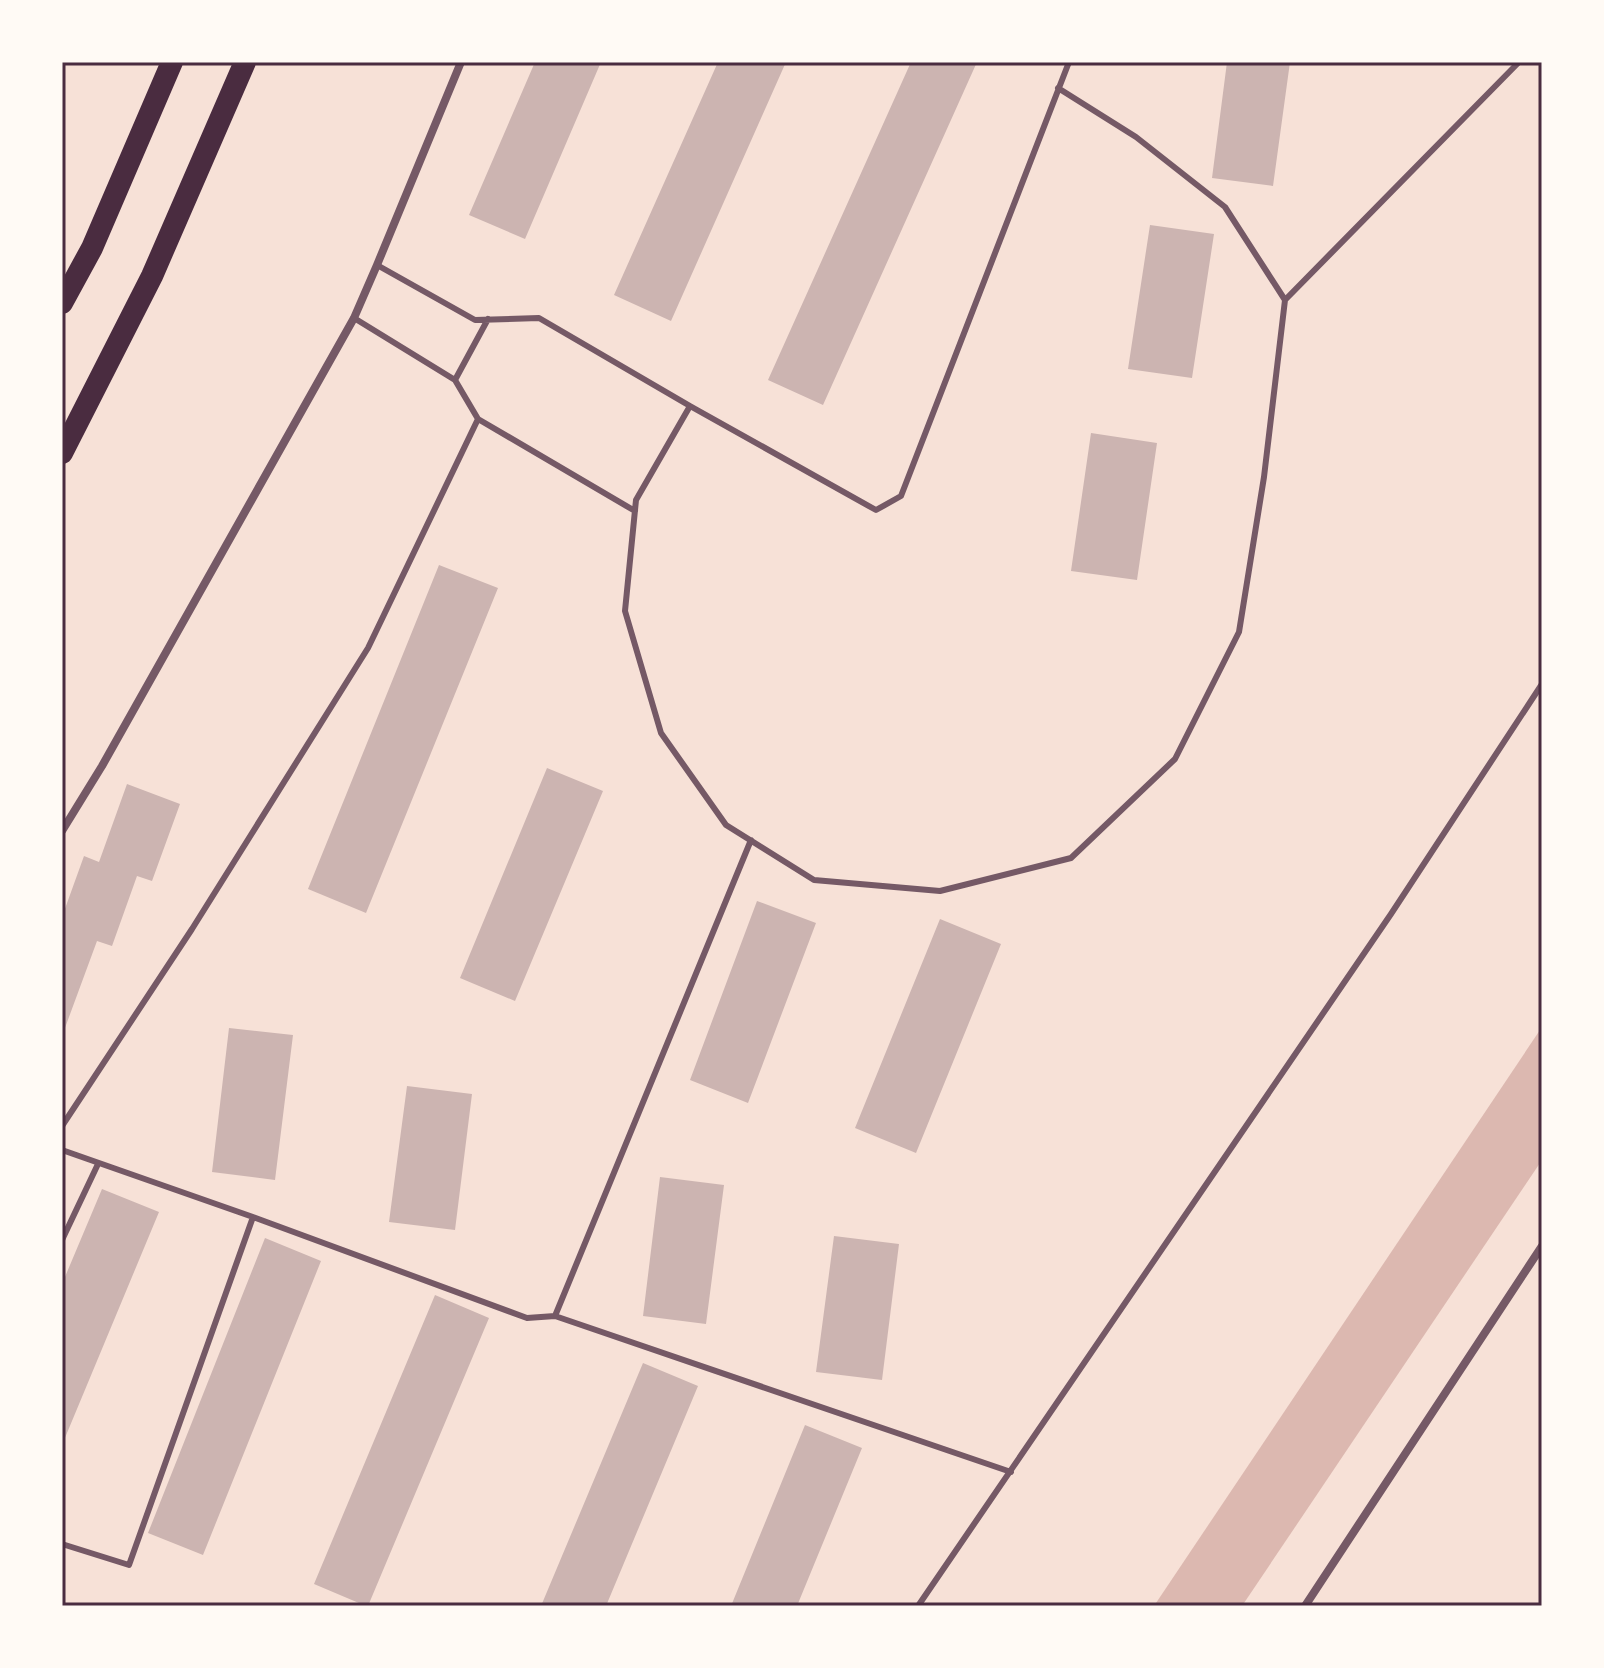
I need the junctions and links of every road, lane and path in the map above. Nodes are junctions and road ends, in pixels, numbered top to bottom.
1 (172, 62) edge
2 (245, 62) edge
3 (461, 62) edge
4 (1069, 62) edge
5 (1519, 62) edge
6 (1058, 88) junction
7 (377, 265) junction
8 (1285, 300) junction
9 (62, 303) edge
10 (354, 318) junction
11 (488, 319) junction
12 (455, 380) junction
13 (690, 406) junction
14 (478, 419) junction
15 (62, 453) edge
16 (635, 511) junction
17 (1542, 684) edge
18 (62, 831) edge
19 (751, 840) junction
20 (62, 1126) edge
21 (62, 1150) edge
22 (98, 1164) junction
23 (253, 1217) junction
24 (62, 1240) edge
25 (1542, 1246) edge
26 (555, 1316) junction
27 (1011, 1472) junction
28 (62, 1544) edge
29 (918, 1606) edge
30 (1305, 1606) edge

1 - 9 highway
2 - 15 highway
3 - 7 street
4 - 6 lane
5 - 8 lane
6 - 8 lane
6 - 13 lane
7 - 10 street
7 - 11 lane
8 - 19 lane
10 - 12 lane
10 - 18 street
11 - 12 lane
11 - 13 lane
12 - 14 lane
13 - 16 lane
14 - 16 lane
14 - 20 lane
16 - 19 lane
17 - 27 lane
19 - 26 lane
21 - 22 lane
22 - 23 lane
22 - 24 lane
23 - 26 lane
23 - 28 lane
25 - 30 street
26 - 27 lane
27 - 29 lane

